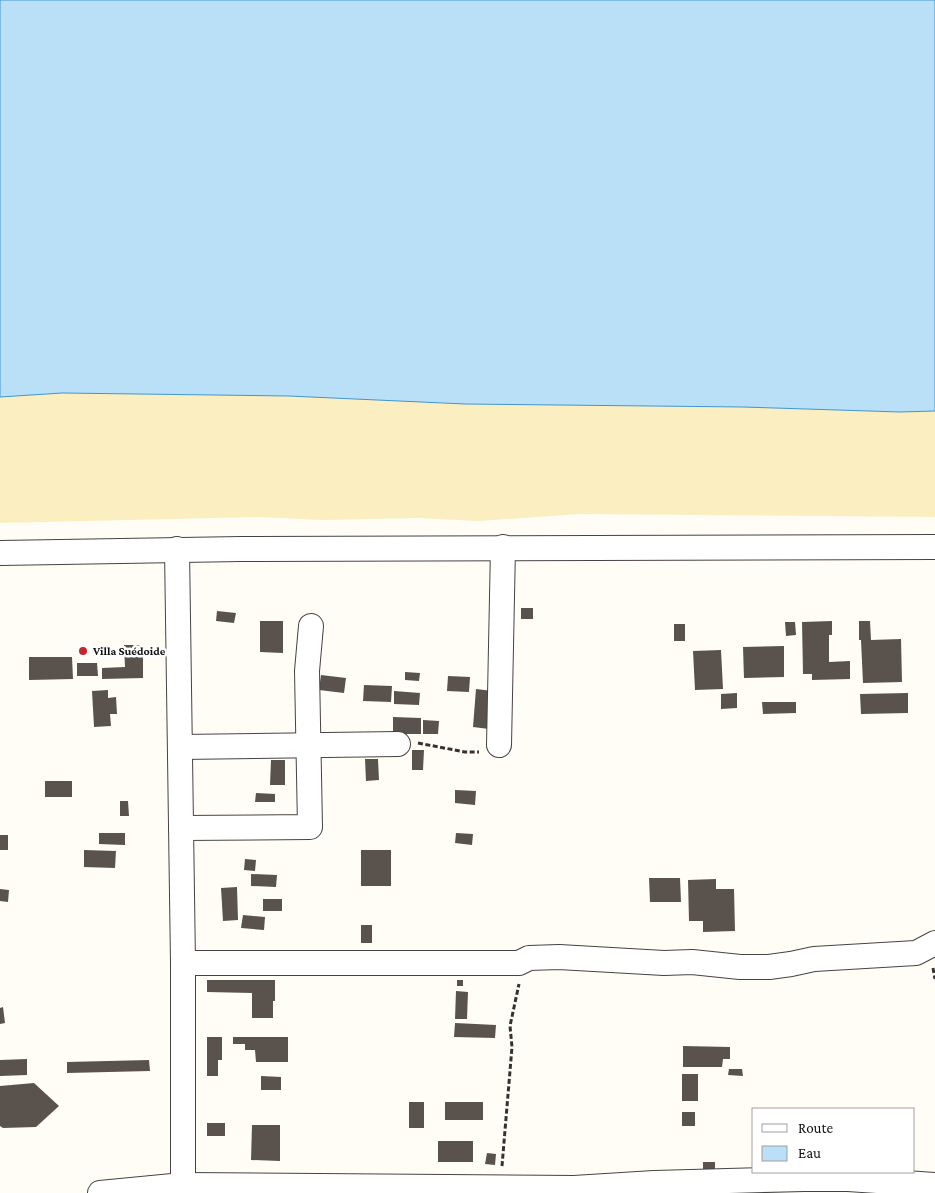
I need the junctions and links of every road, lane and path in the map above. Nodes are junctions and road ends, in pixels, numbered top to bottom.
1 (503, 547) junction
2 (935, 547) edge
3 (178, 549) junction
4 (0, 553) edge
5 (311, 626) dead end
6 (398, 744) joint
7 (309, 745) junction
8 (499, 745) joint
9 (180, 748) junction
10 (181, 828) junction
11 (935, 943) edge
12 (519, 962) junction
13 (183, 963) junction
14 (935, 1185) edge
15 (697, 1188) edge
16 (183, 1189) edge
17 (501, 1190) edge
18 (100, 1193) edge

1 - 2 street
1 - 3 street
1 - 8 street
3 - 4 street
3 - 9 street
5 - 7 street
6 - 7 street
6 - 8 path
7 - 9 street
7 - 10 street
9 - 10 street
10 - 13 street
11 - 12 street
12 - 13 street
12 - 17 path
13 - 16 street
14 - 15 street
15 - 17 street
16 - 17 street
16 - 18 street

